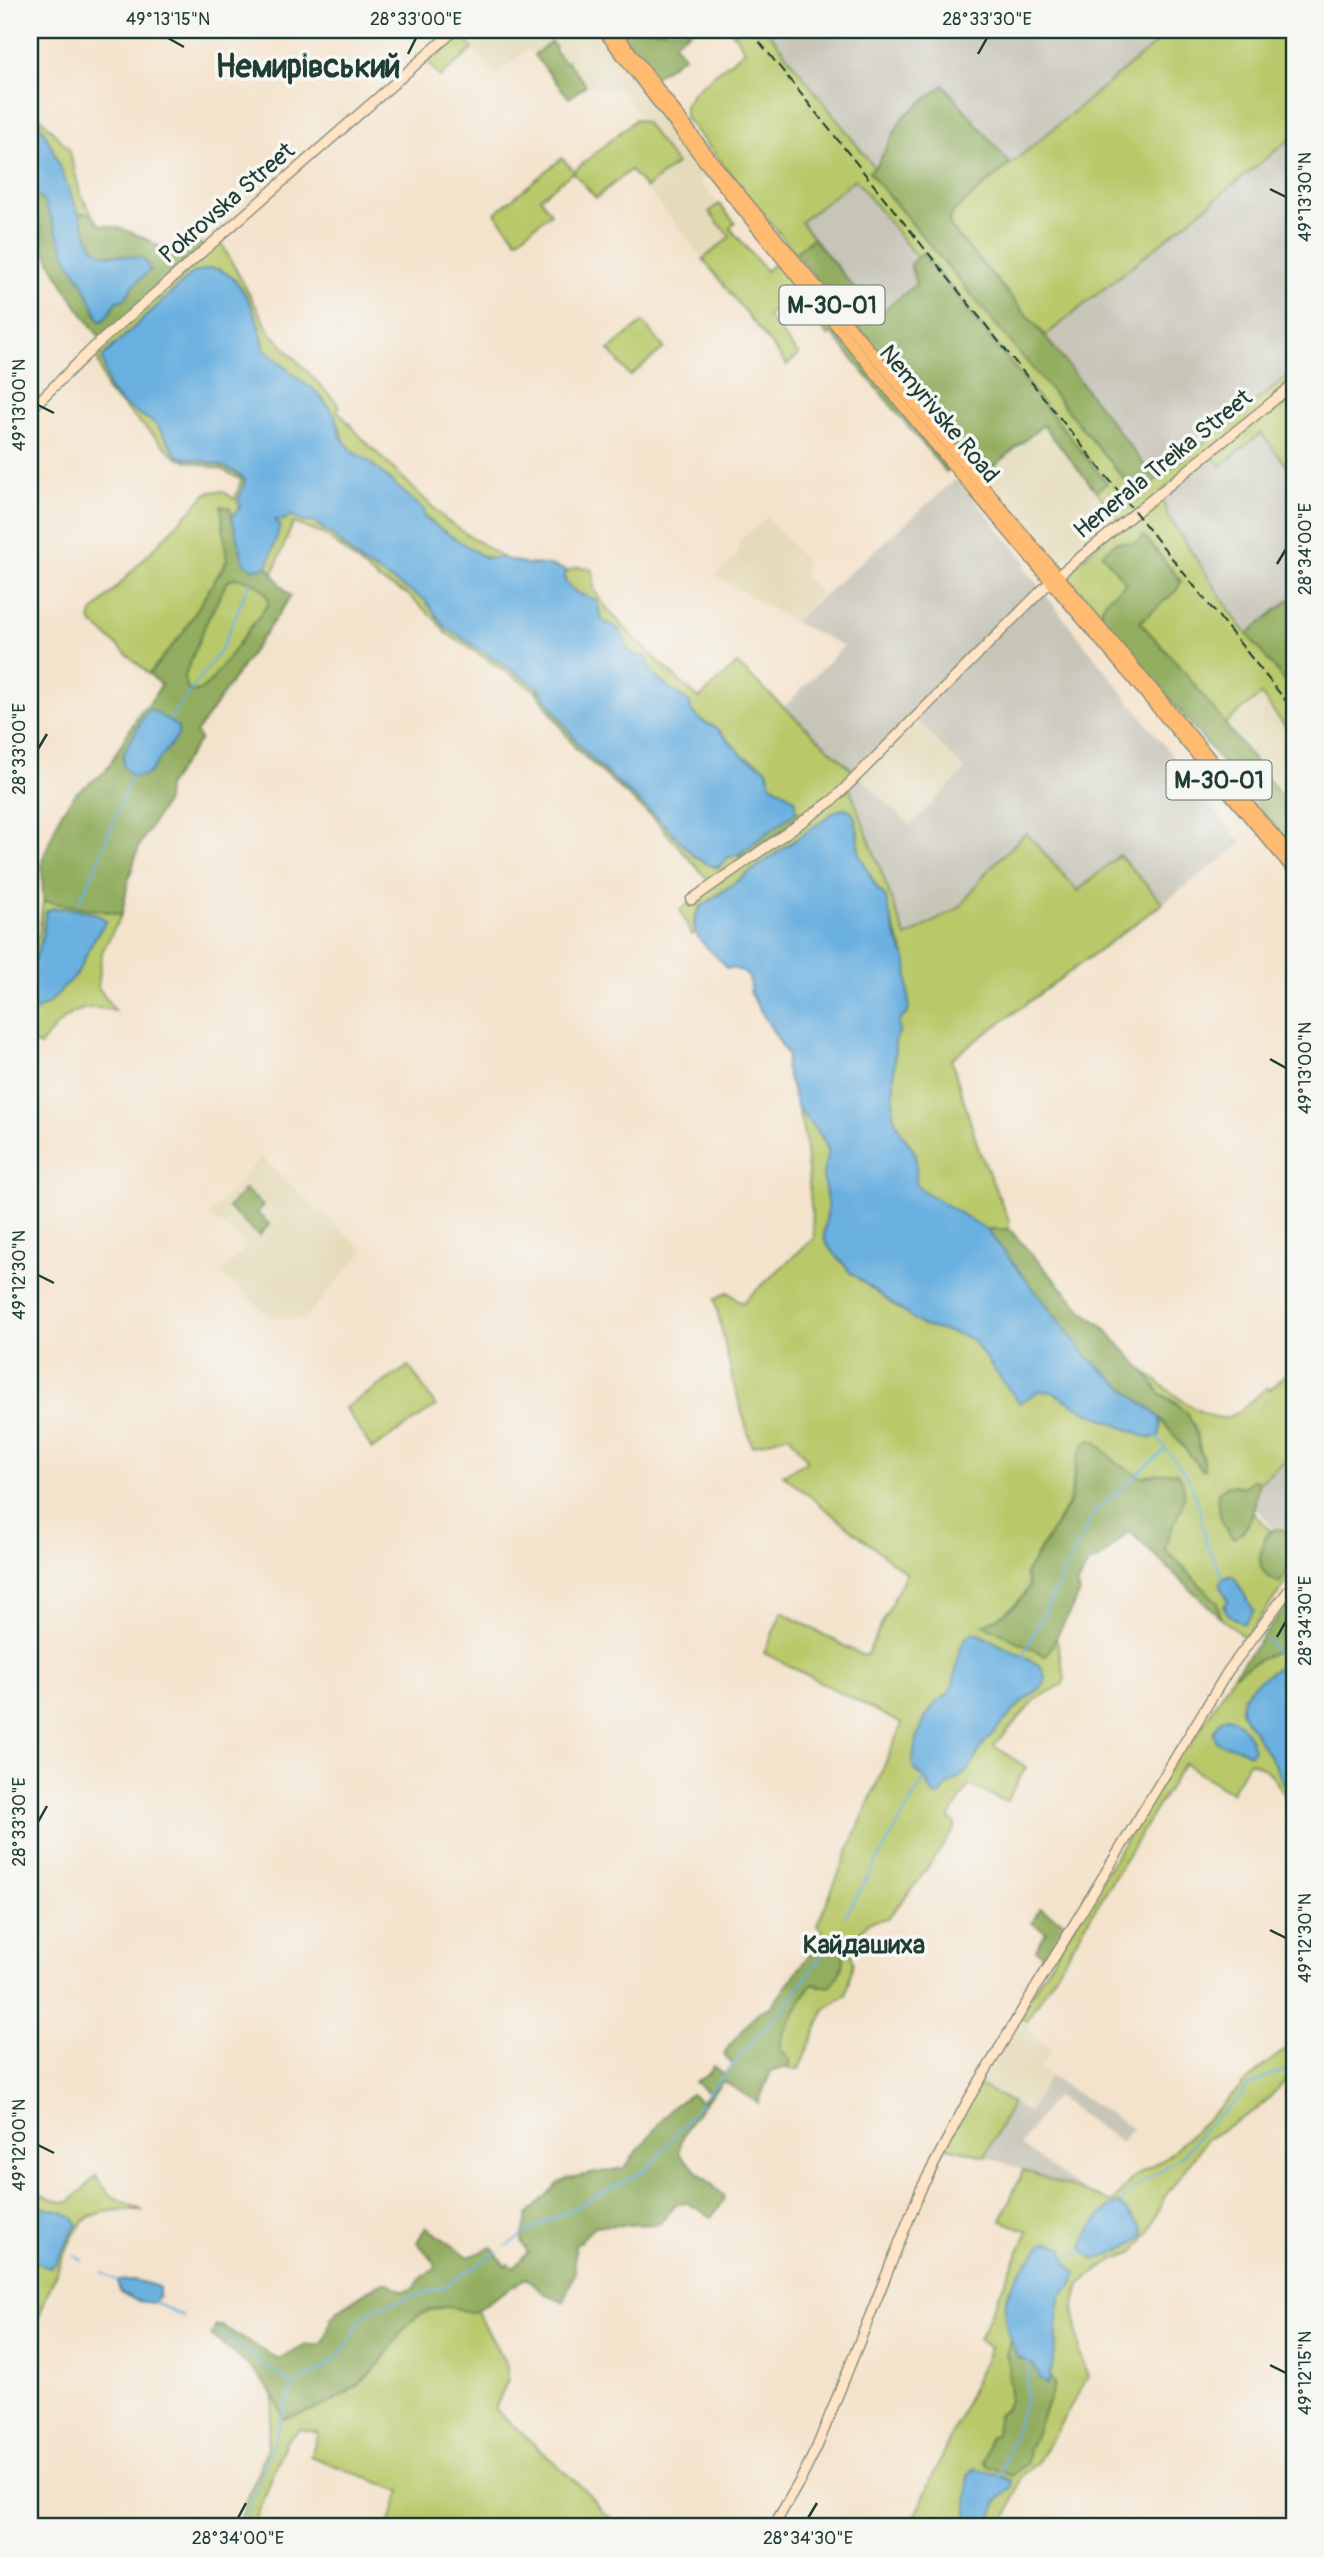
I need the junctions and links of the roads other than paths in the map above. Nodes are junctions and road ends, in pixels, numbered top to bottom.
1 (455, 30) edge
2 (603, 30) edge
3 (614, 30) edge
4 (1294, 384) edge
5 (30, 410) edge
6 (1054, 578) junction
7 (1294, 859) edge
8 (1294, 871) edge
9 (691, 900) dead end
10 (1294, 1583) edge
11 (773, 2527) edge

1 - 5 street, Pokrovska Street
2 - 6 main road, Nemyrivske Road / М-30-01
3 - 6 main road, Nemyrivske Road / М-30-01
4 - 6 street, Henerala Treika Street
6 - 7 main road, Nemyrivske Road / М-30-01
6 - 8 main road, Nemyrivske Road / М-30-01
6 - 9 street, Henerala Treika Street
10 - 11 street

